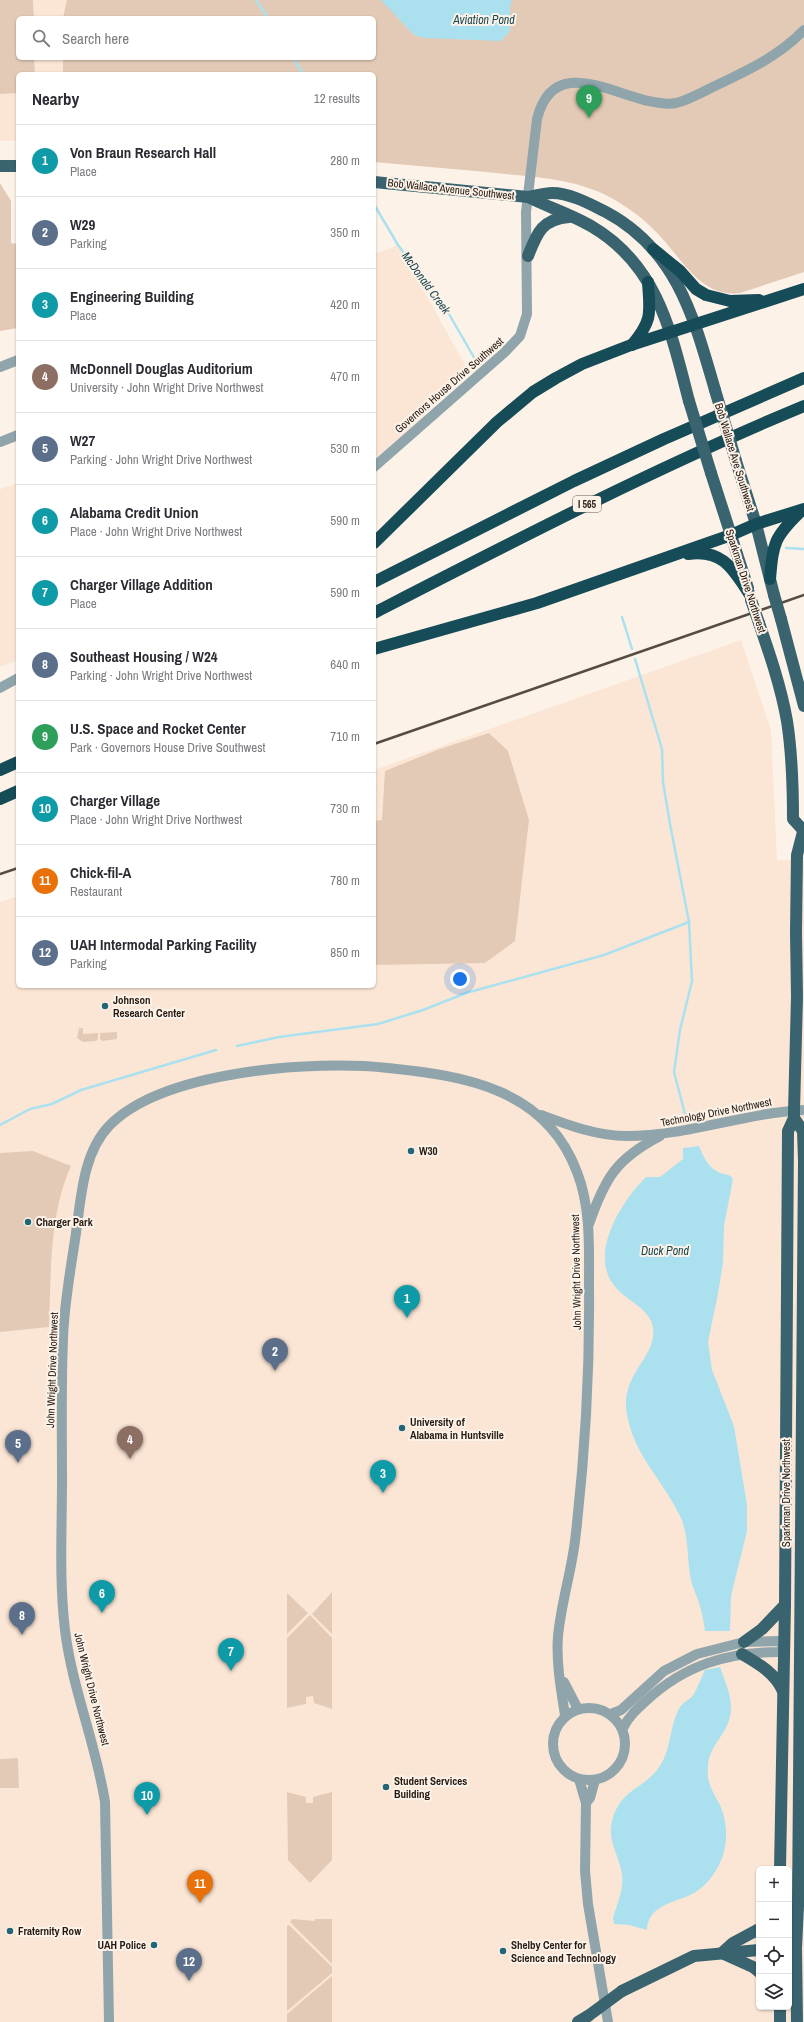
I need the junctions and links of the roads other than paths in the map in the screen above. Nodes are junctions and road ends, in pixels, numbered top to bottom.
1 (804, 30) edge
2 (0, 166) edge
3 (16, 166) edge
4 (376, 182) edge
5 (528, 197) junction
6 (570, 216) junction
7 (653, 249) junction
8 (528, 256) junction
9 (648, 282) junction
10 (804, 289) edge
11 (774, 299) junction
12 (696, 326) junction
13 (671, 332) junction
14 (631, 345) junction
15 (16, 361) edge
16 (0, 367) edge
17 (804, 378) edge
18 (715, 390) joint
19 (804, 406) edge
20 (16, 436) edge
21 (0, 442) edge
22 (376, 465) edge
23 (804, 509) edge
24 (756, 524) junction
25 (731, 535) junction
26 (376, 541) edge
27 (665, 558) junction
28 (770, 579) junction
29 (376, 581) edge
30 (750, 598) junction
31 (376, 612) edge
32 (376, 648) edge
33 (16, 679) edge
34 (0, 688) edge
35 (804, 706) edge
36 (16, 763) edge
37 (0, 770) edge
38 (16, 792) edge
39 (0, 799) edge
40 (804, 829) edge
41 (797, 1113) edge
42 (538, 1114) junction
43 (664, 1134) junction
44 (589, 1226) junction
45 (785, 1605) junction
46 (744, 1642) junction
47 (784, 1646) junction
48 (800, 1647) junction
49 (742, 1654) junction
50 (560, 1674) junction
51 (783, 1692) junction
52 (578, 1709) junction
53 (611, 1714) junction
54 (565, 1715) junction
55 (623, 1728) junction
56 (579, 1779) junction
57 (595, 1780) junction
58 (586, 1804) junction
59 (780, 1866) edge
60 (801, 1911) edge
61 (756, 1931) edge
62 (796, 1948) edge
63 (756, 1950) edge
64 (722, 1953) junction
65 (756, 1970) edge
66 (801, 1991) edge
67 (780, 2010) edge
68 (582, 2020) edge
69 (109, 2022) edge
70 (608, 2022) edge
71 (780, 2022) edge
72 (797, 2022) edge

1 - 5 street, Governors House Drive Southwest
2 - 3 main road
4 - 5 main road, Bob Wallace Avenue Southwest
5 - 6 main road, Bob Wallace Avenue Southwest
5 - 7 main road, Bob Wallace Avenue Southwest
5 - 8 street, Governors House Drive Southwest
6 - 8 main road
6 - 9 main road, Bob Wallace Avenue Southwest
7 - 11 highway
7 - 12 main road, Bob Wallace Avenue Southwest
8 - 22 street, Governors House Drive Southwest
9 - 13 main road, Bob Wallace Avenue Southwest
9 - 14 highway
10 - 11 highway
11 - 12 highway
12 - 13 highway
12 - 18 main road, Bob Wallace Avenue Southwest
13 - 14 highway
13 - 25 main road, Sparkman Drive Northwest, bridge
14 - 26 highway
15 - 16 street
17 - 29 highway, I 565
18 - 24 main road, Bob Wallace Ave Southwest, bridge
19 - 31 highway, I 565
20 - 21 street
23 - 24 highway
23 - 28 highway
24 - 25 highway
24 - 28 main road, Sparkman Drive Northwest
25 - 27 highway
25 - 30 main road, Sparkman Drive Northwest
27 - 30 highway
27 - 32 highway
28 - 35 main road, Sparkman Drive Northwest, bridge
30 - 40 main road, Sparkman Drive Northwest, bridge
33 - 34 street
36 - 37 highway
38 - 39 highway
40 - 41 main road, Sparkman Drive Northwest
41 - 43 street, Technology Drive Northwest
41 - 45 main road, Sparkman Drive Northwest
41 - 48 main road, Sparkman Drive Northwest
42 - 43 street, Technology Drive Northwest
42 - 44 street, John Wright Drive Northwest
42 - 69 street, John Wright Drive Northwest
43 - 44 street
44 - 50 street, John Wright Drive Northwest
45 - 46 main road
45 - 47 main road, Sparkman Drive Northwest
46 - 47 street
46 - 53 street
47 - 48 street
47 - 49 street
47 - 51 main road, Sparkman Drive Northwest
48 - 60 main road, Sparkman Drive Northwest
49 - 51 main road
49 - 55 street
50 - 52 street, John Wright Drive Northwest
50 - 54 street, John Wright Drive Northwest
51 - 59 main road, Sparkman Drive Northwest
52 - 53 street
52 - 54 street
53 - 55 street
54 - 56 street
55 - 57 street
56 - 57 street
56 - 58 street
57 - 58 street
58 - 70 street
60 - 62 main road, Sparkman Drive Northwest
61 - 64 main road
62 - 66 main road, Sparkman Drive Northwest
63 - 64 main road
64 - 65 main road
64 - 68 main road, bridge
66 - 72 main road, Sparkman Drive Northwest
67 - 71 main road

